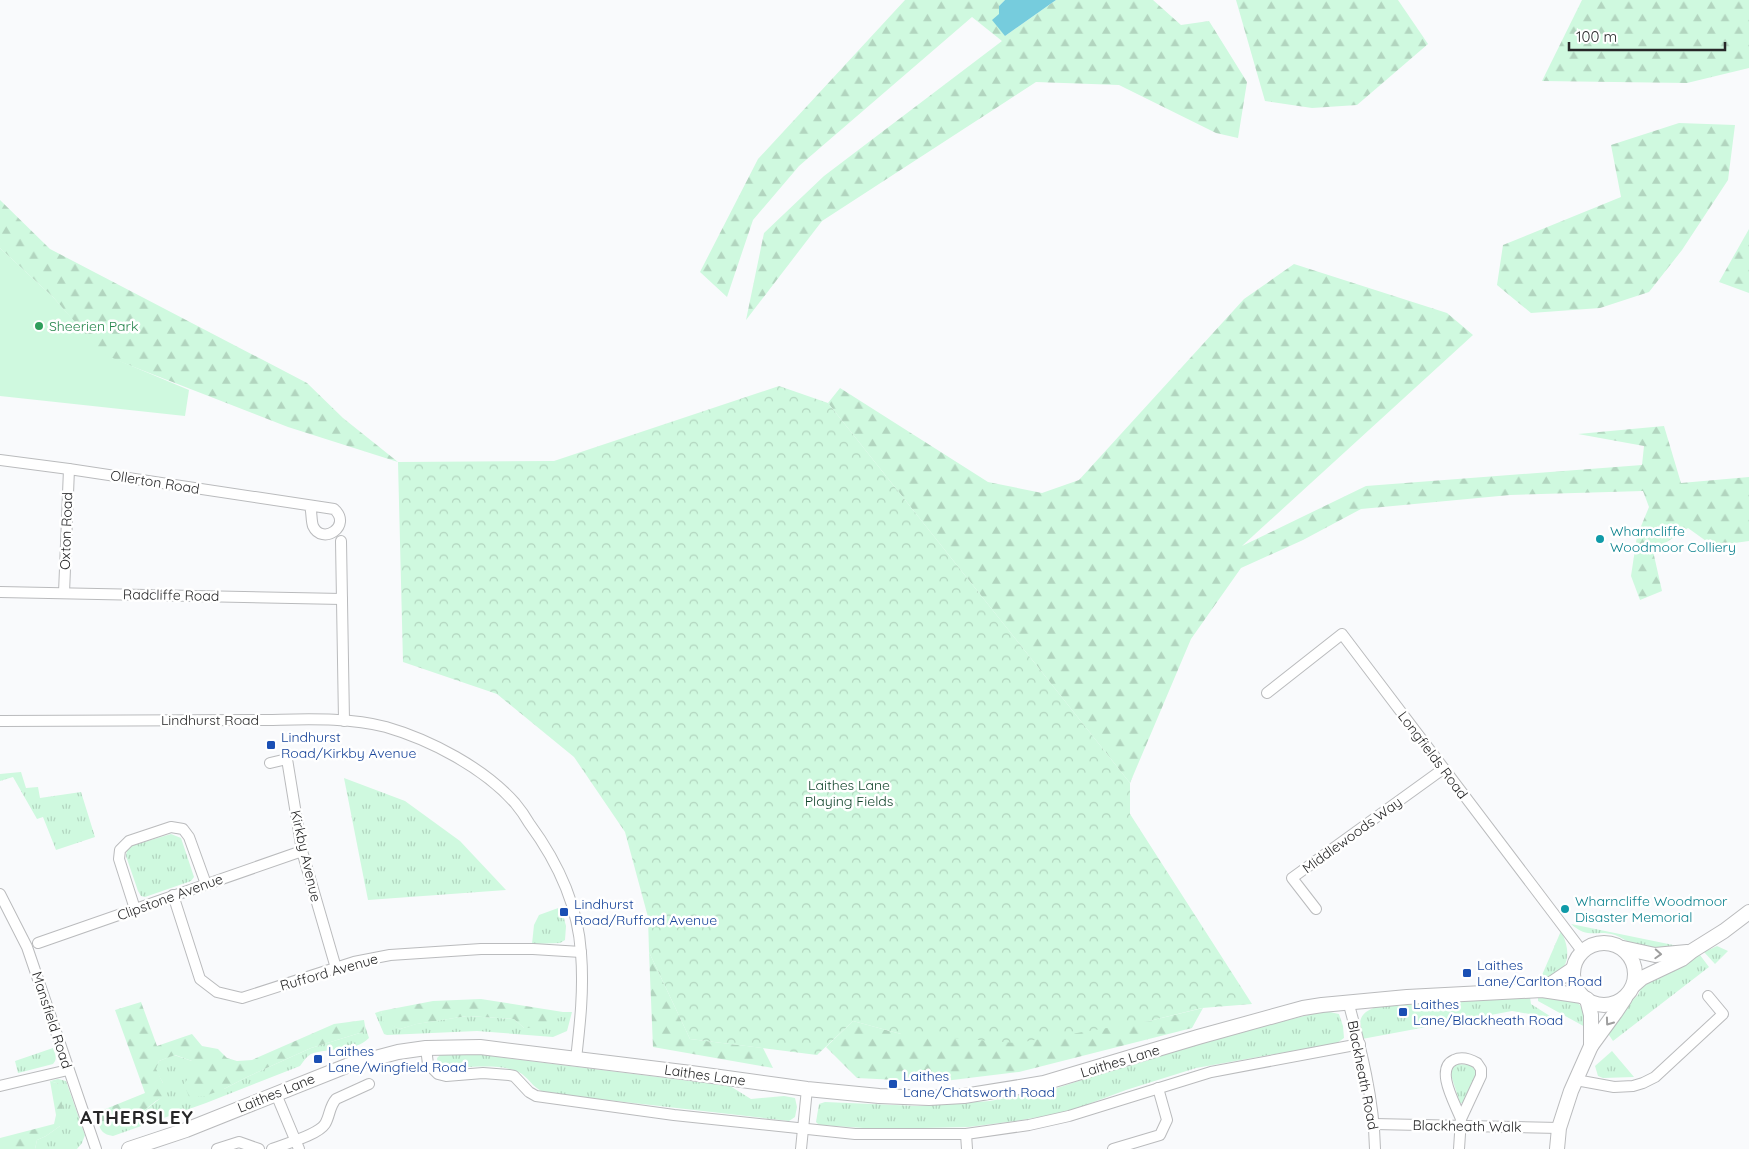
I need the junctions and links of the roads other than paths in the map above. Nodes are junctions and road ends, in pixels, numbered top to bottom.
1 (0, 460) edge
2 (69, 469) junction
3 (310, 506) dead end
4 (341, 541) dead end
5 (0, 592) edge
6 (64, 593) junction
7 (342, 599) junction
8 (1267, 693) dead end
9 (0, 721) edge
10 (344, 721) junction
11 (270, 763) dead end
12 (1443, 769) junction
13 (302, 850) junction
14 (206, 884) junction
15 (0, 894) edge
16 (173, 895) junction
17 (135, 909) junction
18 (1316, 909) dead end
19 (1749, 912) edge
20 (38, 943) dead end
21 (1623, 948) junction
22 (1582, 951) junction
23 (1692, 951) junction
24 (581, 952) junction
25 (336, 968) junction
26 (1573, 969) junction
27 (1634, 985) junction
28 (1542, 990) junction
29 (1708, 996) dead end
30 (1584, 997) junction
31 (1625, 997) junction
32 (1348, 1001) junction
33 (1360, 1044) junction
34 (1591, 1046) junction
35 (426, 1048) junction
36 (576, 1059) junction
37 (68, 1070) junction
38 (1576, 1080) junction
39 (369, 1084) dead end
40 (0, 1086) edge
41 (1158, 1088) junction
42 (808, 1089) junction
43 (276, 1094) junction
44 (1461, 1122) junction
45 (1374, 1124) junction
46 (1559, 1128) junction
47 (804, 1130) junction
48 (966, 1134) junction
49 (297, 1145) edge
50 (96, 1149) edge
51 (129, 1149) edge
52 (217, 1149) edge
53 (260, 1149) edge
54 (272, 1149) edge
55 (801, 1149) edge
56 (967, 1149) edge
57 (1113, 1149) edge
58 (1375, 1149) edge
59 (1459, 1149) edge
60 (1557, 1149) edge

1 - 2 street, Ollerton Road
2 - 3 street, Ollerton Road
2 - 6 street, Oxton Road
4 - 7 street
5 - 6 street, Radcliffe Road
6 - 7 street, Radcliffe Road
7 - 10 street
8 - 12 street, Longfields Road
9 - 10 street, Lindhurst Road
10 - 24 street, Lindhurst Road
11 - 13 street, Kirkby Avenue
12 - 18 street, Middlewoods Way
12 - 22 street, Longfields Road
13 - 14 street, Clipstone Avenue
13 - 25 street, Kirkby Avenue
14 - 16 street, Clipstone Avenue
14 - 17 street
15 - 37 street, Mansfield Road
16 - 17 street, Clipstone Avenue
16 - 25 street, Rufford Avenue
17 - 20 street, Clipstone Avenue
19 - 23 main road
21 - 22 main road
21 -> 23 main road
21 - 27 main road
22 - 26 main road
23 - 27 main road
24 - 25 street, Rufford Avenue
24 - 36 street, Lindhurst Road
26 - 28 main road
26 - 30 main road
27 - 31 main road
28 - 30 main road, Laithes Lane
28 - 32 main road, Laithes Lane
29 - 38 street
30 - 31 main road
30 - 34 main road
31 -> 34 main road
32 - 33 street, Blackheath Road
32 - 42 main road, Laithes Lane
33 - 41 street
33 - 45 street, Blackheath Road
34 - 38 main road
35 - 36 main road, Laithes Lane
35 - 43 main road, Laithes Lane
35 - 47 street
36 - 42 main road, Laithes Lane
37 - 40 street
37 - 50 street, Mansfield Road
38 - 46 main road
39 - 49 street
41 - 48 street
41 - 57 street
42 - 47 street
43 - 49 street
43 - 51 main road, Laithes Lane
44 - 44 street
44 - 45 street, Blackheath Walk
44 - 46 street, Blackheath Walk
44 - 59 street
45 - 58 street, Blackheath Road
46 - 60 main road
47 - 48 street
47 - 55 street
48 - 56 street
49 - 54 street
52 - 53 street

